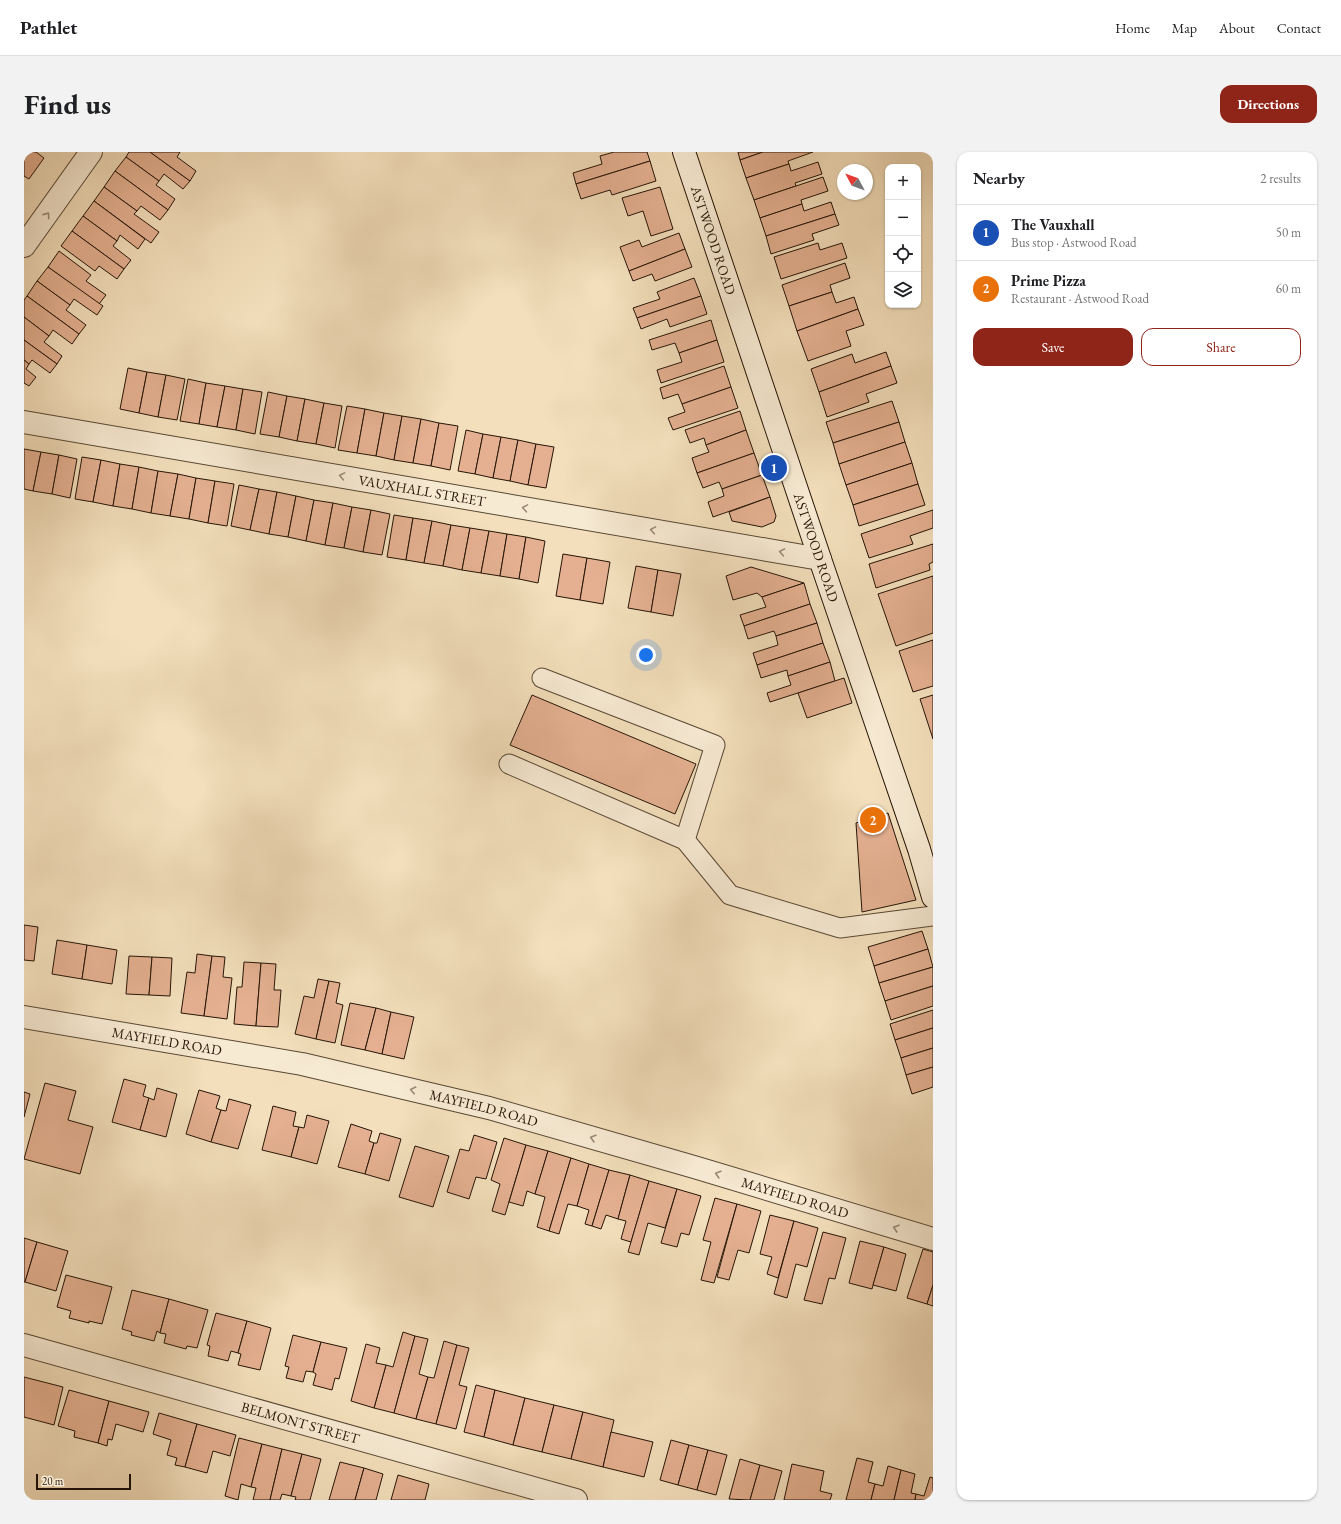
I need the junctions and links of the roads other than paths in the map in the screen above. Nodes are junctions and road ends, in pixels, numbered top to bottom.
1 (91, 152) edge
2 (684, 152) edge
3 (24, 246) edge
4 (24, 422) edge
5 (820, 559) junction
6 (542, 678) dead end
7 (509, 764) dead end
8 (685, 840) junction
9 (933, 897) edge
10 (933, 916) edge
11 (24, 1017) edge
12 (933, 1239) edge
13 (24, 1345) edge
14 (576, 1500) edge

3 -> 1 street
2 - 5 street, ASTWOOD ROAD
5 -> 4 street, VAUXHALL STREET
5 - 9 street, ASTWOOD ROAD
6 - 8 lane
7 - 8 lane
8 - 10 lane
12 -> 11 street, MAYFIELD ROAD
13 - 14 street, BELMONT STREET

